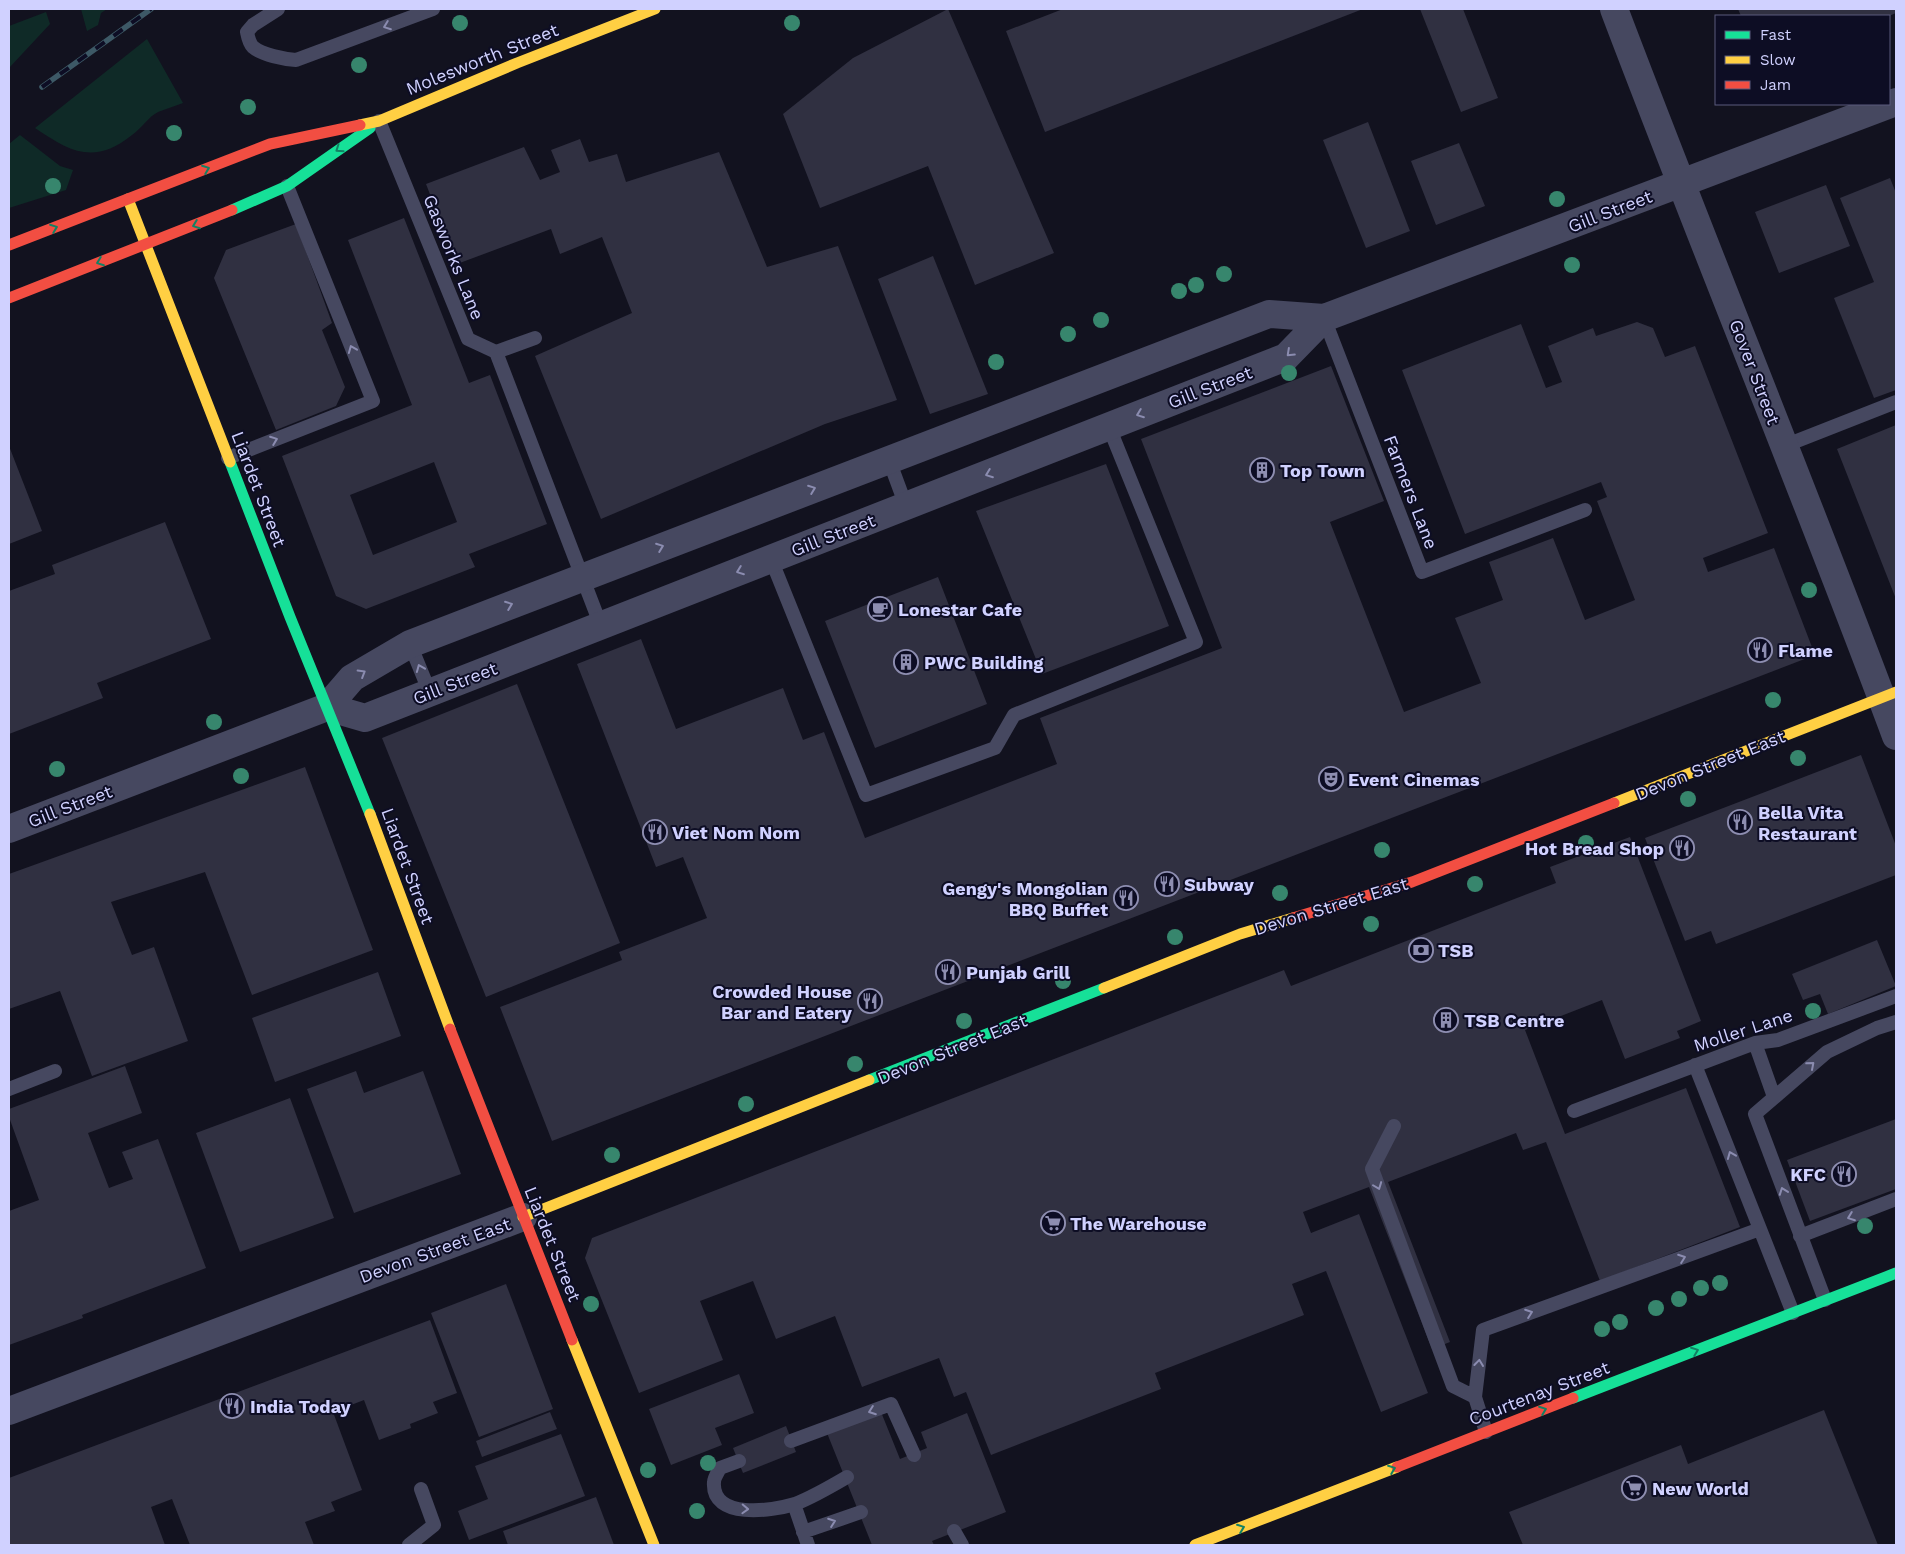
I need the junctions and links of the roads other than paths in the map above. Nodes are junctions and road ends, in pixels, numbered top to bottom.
1 (278, 9) edge
2 (433, 9) edge
3 (656, 9) edge
4 (1614, 9) edge
5 (1888, 105) edge
6 (379, 121) junction
7 (1681, 184) junction
8 (287, 186) junction
9 (128, 199) junction
10 (146, 244) junction
11 (9, 245) edge
12 (9, 298) edge
13 (1324, 318) junction
14 (535, 338) dead end
15 (496, 352) junction
16 (1896, 402) edge
17 (1108, 427) junction
18 (1784, 446) junction
19 (228, 458) junction
20 (889, 460) junction
21 (906, 506) junction
22 (1584, 510) dead end
23 (771, 559) junction
24 (582, 577) junction
25 (601, 626) junction
26 (410, 644) junction
27 (430, 693) junction
28 (1889, 695) edge
29 (327, 707) junction
30 (1896, 736) edge
31 (9, 829) edge
32 (1896, 996) edge
33 (1896, 1022) edge
34 (1755, 1043) junction
35 (1695, 1065) junction
36 (55, 1070) dead end
37 (9, 1088) edge
38 (1774, 1097) junction
39 (1574, 1111) dead end
40 (1394, 1126) dead end
41 (1896, 1199) edge
42 (523, 1217) junction
43 (1760, 1229) junction
44 (1800, 1236) junction
45 (1896, 1273) edge
46 (1825, 1300) junction
47 (1793, 1313) junction
48 (1475, 1397) junction
49 (9, 1411) edge
50 (1486, 1432) junction
51 (791, 1441) dead end
52 (912, 1451) dead end
53 (739, 1461) dead end
54 (847, 1477) dead end
55 (420, 1489) dead end
56 (794, 1504) junction
57 (861, 1512) dead end
58 (954, 1531) dead end
59 (806, 1539) edge
60 (409, 1545) edge
61 (654, 1545) edge
62 (962, 1545) edge
63 (1195, 1545) edge

2 -> 1 lane
3 - 6 main road, Molesworth Street
4 - 7 street, Gover Street
5 - 7 street, Gill Street
6 -> 8 main road, Molesworth Street
9 -> 6 main road, Molesworth Street
6 - 15 lane, Gasworks Lane
7 - 13 street, Gill Street
7 - 18 street, Gover Street
8 -> 10 main road, Molesworth Street
19 -> 8 lane
9 - 10 main road, Liardet Street
11 -> 9 main road, Molesworth Street
10 -> 12 main road, Molesworth Street
10 - 19 main road, Liardet Street
13 -> 17 street, Gill Street
13 - 20 street, Gill Street
13 - 22 lane, Farmers Lane
14 - 15 lane
15 - 24 lane
16 - 18 lane
17 -> 21 street, Gill Street
17 - 23 lane
18 - 28 street, Gover Street
19 - 29 main road, Liardet Street
20 - 21 lane
24 -> 20 street, Gill Street
21 - 23 street, Gill Street
23 -> 25 street, Gill Street
24 - 25 lane
26 -> 24 street, Gill Street
25 - 27 street, Gill Street
27 -> 26 lane
29 -> 26 street, Gill Street
27 - 29 street, Gill Street
28 - 30 street, Gover Street
28 - 42 main road, Devon Street East
29 - 31 street, Gill Street
29 - 42 main road, Liardet Street
32 - 34 lane, Moller Lane
38 -> 33 lane
34 - 35 lane, Moller Lane
34 - 38 lane
35 - 39 lane, Moller Lane
43 -> 35 lane
36 - 37 lane
44 -> 38 lane
40 -> 48 lane
41 -> 44 lane
42 - 49 street, Devon Street East
42 - 61 main road, Liardet Street
43 - 47 lane
48 -> 43 lane
44 - 46 lane
45 - 46 main road, Courtenay Street
46 - 47 main road, Courtenay Street
50 -> 47 main road, Courtenay Street
48 - 50 lane
63 -> 50 main road, Courtenay Street
52 -> 51 lane
53 -> 56 lane
54 - 56 lane
55 - 60 lane
56 - 59 lane
59 -> 57 lane
58 - 62 lane

